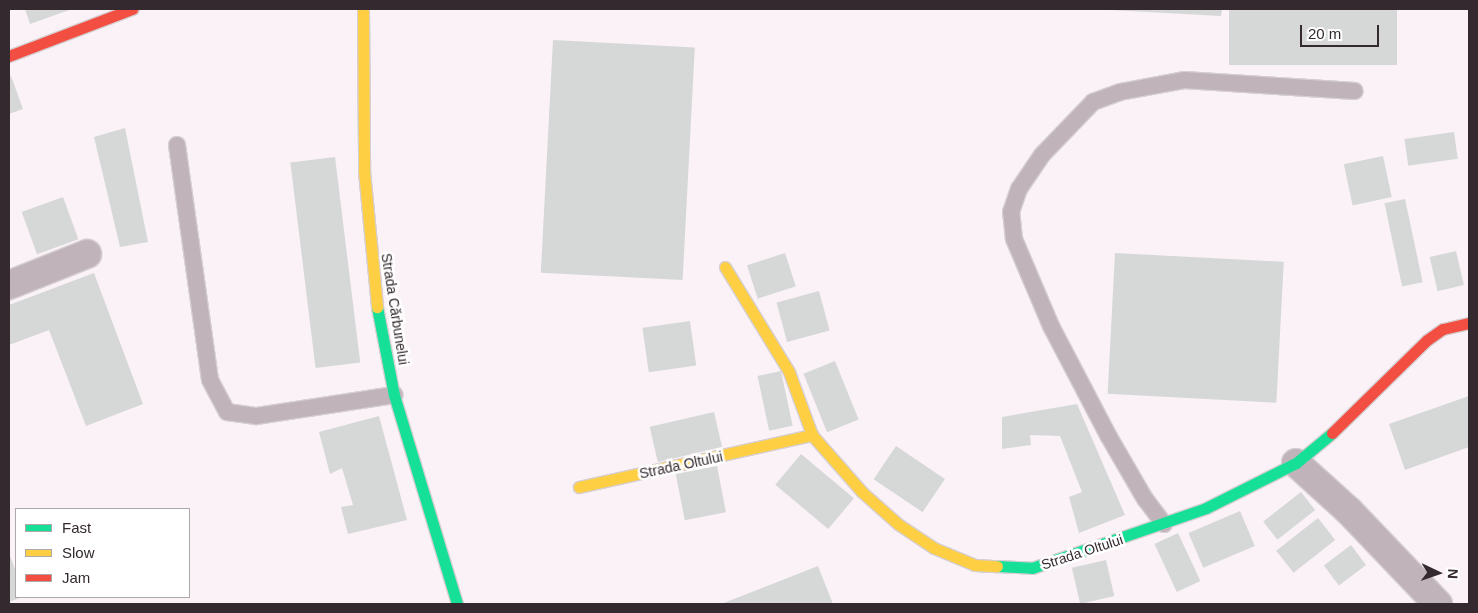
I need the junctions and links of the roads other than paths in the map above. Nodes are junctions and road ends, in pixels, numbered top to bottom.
1 (132, 9) edge
2 (363, 9) edge
3 (9, 56) edge
4 (1355, 91) dead end
5 (177, 145) dead end
6 (87, 254) dead end
7 (724, 267) dead end
8 (9, 285) edge
9 (1469, 324) edge
10 (394, 394) junction
11 (812, 435) junction
12 (1296, 463) junction
13 (579, 487) dead end
14 (1164, 524) junction
15 (457, 604) edge
16 (1438, 604) edge

1 - 3 street
2 - 10 street, Strada Cărbunelui
4 - 14 lane
5 - 10 lane
6 - 8 street
7 - 11 street, Strada Oltului
9 - 12 street, Strada Oltului
10 - 15 street, Strada Cărbunelui
11 - 13 street, Strada Oltului
11 - 14 street, Strada Oltului
12 - 14 street, Strada Oltului
12 - 16 street

